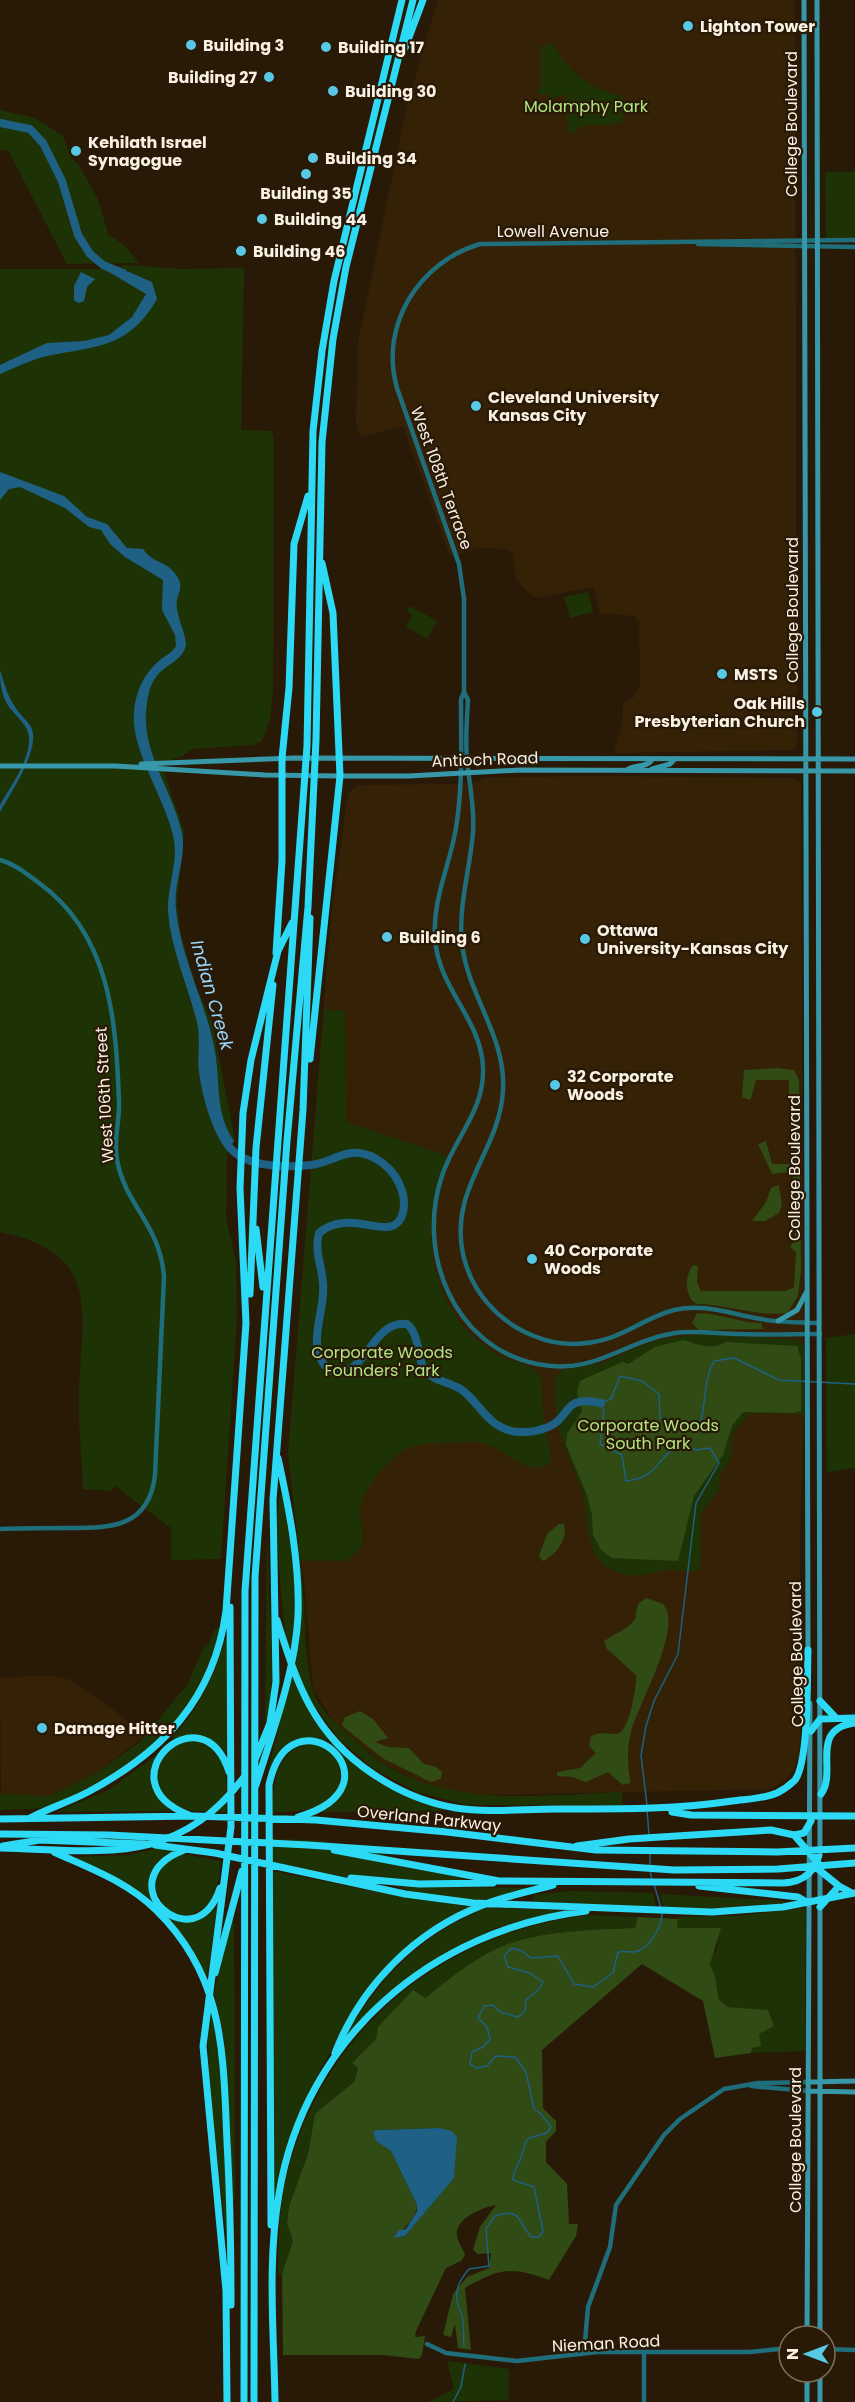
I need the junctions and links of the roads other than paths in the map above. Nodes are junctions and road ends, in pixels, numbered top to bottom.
1 (402, 0) edge
2 (413, 0) edge
3 (423, 0) edge
4 (804, 0) edge
5 (817, 0) edge
6 (393, 81) junction
7 (855, 240) edge
8 (805, 243) junction
9 (816, 244) junction
10 (855, 247) edge
11 (422, 280) joint
12 (311, 484) junction
13 (319, 549) junction
14 (282, 758) junction
15 (340, 759) junction
16 (464, 759) junction
17 (675, 759) junction
18 (806, 759) junction
19 (818, 759) junction
20 (855, 759) edge
21 (652, 760) junction
22 (166, 765) junction
23 (0, 766) edge
24 (627, 770) junction
25 (652, 770) junction
26 (806, 771) junction
27 (818, 771) junction
28 (855, 771) edge
29 (469, 772) junction
30 (460, 773) junction
31 (282, 775) junction
32 (340, 776) junction
33 (0, 860) edge
34 (308, 907) junction
35 (295, 918) junction
36 (303, 1110) junction
37 (254, 1200) junction
38 (808, 1290) junction
39 (265, 1301) junction
40 (778, 1321) junction
41 (246, 1323) junction
42 (808, 1323) junction
43 (819, 1323) junction
44 (808, 1334) junction
45 (820, 1334) junction
46 (276, 1448) junction
47 (0, 1529) edge
48 (227, 1577) junction
49 (278, 1633) junction
50 (808, 1650) junction
51 (820, 1701) junction
52 (836, 1718) junction
53 (820, 1719) junction
54 (855, 1719) edge
55 (855, 1723) edge
56 (811, 1731) junction
57 (232, 1780) junction
58 (254, 1793) junction
59 (820, 1794) junction
60 (659, 1810) junction
61 (853, 1815) edge
62 (193, 1816) junction
63 (0, 1818) edge
64 (30, 1818) junction
65 (291, 1819) junction
66 (811, 1821) junction
67 (0, 1834) edge
68 (794, 1835) junction
69 (308, 1845) junction
70 (0, 1847) edge
71 (569, 1847) junction
72 (855, 1848) edge
73 (186, 1849) junction
74 (51, 1850) junction
75 (820, 1850) joint
76 (811, 1854) junction
77 (244, 1863) junction
78 (855, 1863) edge
79 (816, 1867) junction
80 (226, 1872) junction
81 (307, 1872) junction
82 (510, 1882) junction
83 (563, 1882) junction
84 (679, 1883) junction
85 (838, 1886) junction
86 (855, 1894) edge
87 (810, 1904) junction
88 (820, 1907) junction
89 (604, 1909) junction
90 (208, 1997) junction
91 (332, 2061) junction
92 (855, 2081) edge
93 (780, 2082) junction
94 (809, 2082) junction
95 (820, 2082) junction
96 (748, 2085) junction
97 (780, 2089) junction
98 (809, 2091) junction
99 (820, 2091) junction
100 (855, 2092) edge
101 (273, 2254) junction
102 (807, 2324) edge
103 (820, 2324) edge
104 (227, 2343) junction
105 (427, 2344) dead end
106 (777, 2349) edge
107 (837, 2349) edge
108 (855, 2350) edge
109 (644, 2352) junction
110 (584, 2353) junction
111 (807, 2384) edge
112 (820, 2384) edge
113 (227, 2402) edge
114 (244, 2402) edge
115 (254, 2402) edge
116 (275, 2402) edge
117 (644, 2402) edge
118 (807, 2402) edge
119 (820, 2402) edge

1 - 12 highway
2 - 6 highway
3 - 6 highway
4 - 8 main road, College Boulevard
5 - 9 main road, College Boulevard
6 - 13 highway
7 - 9 street, Lowell Avenue
8 - 9 street, Lowell Avenue
8 - 11 street, Lowell Avenue
8 - 18 main road, College Boulevard
9 - 10 street, Lowell Avenue
9 - 19 main road, College Boulevard
11 - 16 street, West 108th Terrace
12 - 14 highway
12 - 35 highway
13 - 15 highway
13 - 34 highway
14 - 15 main road, Antioch Road
14 - 22 main road, Antioch Road
14 - 31 highway
15 - 16 main road, Antioch Road
15 - 32 highway
16 - 21 main road, Antioch Road
16 - 29 street
16 - 30 street
17 - 18 main road, Antioch Road
17 - 21 main road, Antioch Road
17 - 25 main road
18 - 19 main road, Antioch Road
18 - 26 main road, College Boulevard
19 - 20 main road, Antioch Road
19 - 27 main road, College Boulevard
21 - 24 main road
22 - 23 main road, Antioch Road
22 - 31 main road, Antioch Road
24 - 25 main road, Antioch Road
24 - 29 main road, Antioch Road
25 - 26 main road, Antioch Road
26 - 27 main road, Antioch Road
26 - 38 main road, College Boulevard
27 - 28 main road, Antioch Road
27 - 43 main road, College Boulevard
29 - 30 main road, Antioch Road
29 - 40 street
30 - 32 main road, Antioch Road
30 - 44 street
31 - 32 main road, Antioch Road
31 - 37 highway
32 - 36 highway
33 - 47 street, West 106th Street
34 - 36 highway
34 - 58 highway
35 - 39 highway
35 - 41 highway
36 - 46 highway
37 - 39 highway
37 - 41 highway
38 - 40 main road
38 - 42 main road, College Boulevard
39 - 77 highway
40 - 42 street
41 - 48 highway
42 - 43 street
42 - 44 main road, College Boulevard
43 - 45 main road, College Boulevard
44 - 45 street
44 - 50 main road, College Boulevard
45 - 51 main road, College Boulevard
46 - 49 highway
46 - 58 highway
48 - 57 highway
48 - 64 highway
49 - 60 highway
49 - 74 highway
50 - 56 main road, College Boulevard
50 - 60 highway
51 - 52 highway
51 - 53 main road, College Boulevard
52 - 53 highway
52 - 54 highway
53 - 56 highway
53 - 59 main road, College Boulevard
55 - 59 highway
56 - 66 main road, College Boulevard
57 - 62 highway
57 - 80 highway
58 - 115 highway
59 - 75 main road, College Boulevard
60 - 61 highway
62 - 64 highway, Overland Parkway
62 - 65 highway, Overland Parkway
63 - 64 highway, Overland Parkway
65 - 71 highway, Overland Parkway
65 - 101 highway
66 - 68 highway
66 - 76 main road, College Boulevard
67 - 69 highway, Overland Parkway
68 - 71 highway
68 - 76 highway
69 - 78 highway, Overland Parkway
69 - 82 highway
70 - 73 highway
70 - 74 highway
71 - 72 highway, Overland Parkway
73 - 80 highway
73 - 81 highway
74 - 104 highway
75 - 79 highway
76 - 79 highway
77 - 90 highway
77 - 114 highway
79 - 84 highway
79 - 85 highway
79 - 87 main road, College Boulevard
79 - 88 main road, College Boulevard
80 - 90 highway
81 - 82 highway
81 - 89 highway
82 - 83 highway
83 - 84 highway
83 - 91 highway
84 - 87 highway
85 - 86 highway
85 - 88 highway
86 - 89 highway
87 - 94 main road, College Boulevard
88 - 95 main road, College Boulevard
89 - 91 highway
90 - 104 highway
91 - 101 highway
92 - 95 main road
93 - 94 street
93 - 96 street
93 - 97 street
94 - 95 main road
94 - 98 main road, College Boulevard
95 - 99 main road, College Boulevard
96 - 97 street
96 - 110 street
97 - 98 street
98 - 99 main road
98 - 102 main road, College Boulevard
99 - 100 main road
99 - 103 main road, College Boulevard
101 - 116 highway
104 - 113 highway
105 - 110 street, Nieman Road
106 - 109 street, Nieman Road
107 - 108 street
109 - 110 street, Nieman Road
109 - 117 street
111 - 118 main road
112 - 119 main road

